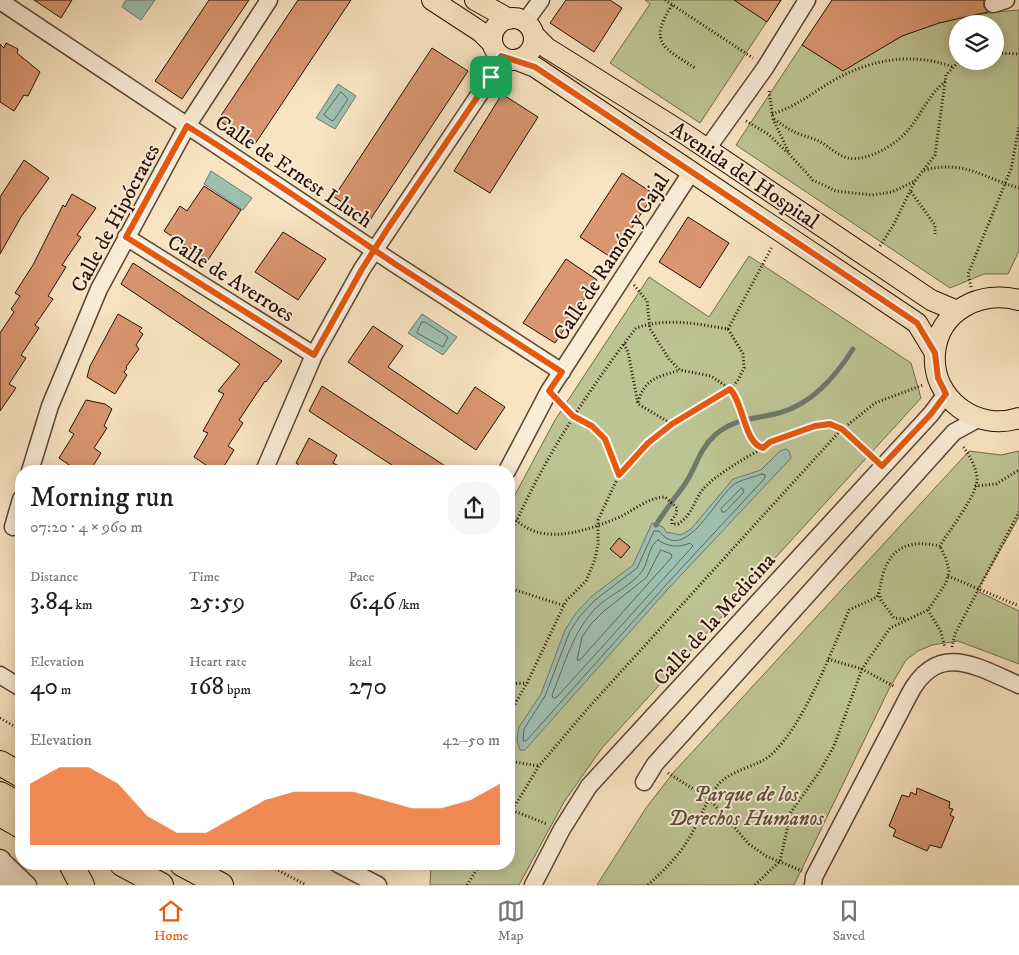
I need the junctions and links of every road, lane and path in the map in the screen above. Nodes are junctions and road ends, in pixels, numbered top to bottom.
1 (269, 0) edge
2 (432, 0) edge
3 (476, 0) edge
4 (541, 0) edge
5 (665, 0) edge
6 (807, 0) edge
7 (3, 4) edge
8 (672, 5) junction
9 (523, 25) junction
10 (503, 53) junction
11 (1004, 53) edge
12 (1019, 54) edge
13 (949, 66) edge
14 (695, 68) dead end
15 (765, 68) junction
16 (950, 70) edge
17 (946, 81) junction
18 (733, 113) junction
19 (772, 114) junction
20 (773, 119) junction
21 (187, 126) junction
22 (1019, 127) edge
23 (707, 149) junction
24 (790, 155) junction
25 (924, 170) junction
26 (692, 171) junction
27 (915, 181) junction
28 (1006, 184) junction
29 (1019, 188) edge
30 (910, 192) junction
31 (781, 231) junction
32 (935, 234) dead end
33 (126, 237) junction
34 (376, 251) junction
35 (867, 257) junction
36 (626, 274) junction
37 (1014, 295) edge
38 (966, 306) junction
39 (650, 323) junction
40 (728, 329) junction
41 (624, 344) junction
42 (935, 353) junction
43 (314, 355) junction
44 (680, 370) junction
45 (562, 372) junction
46 (942, 386) junction
47 (730, 389) junction
48 (549, 391) junction
49 (638, 404) junction
50 (573, 416) junction
51 (1019, 418) edge
52 (978, 419) junction
53 (672, 424) junction
54 (842, 429) junction
55 (954, 432) junction
56 (763, 448) junction
57 (32, 465) edge
58 (267, 465) edge
59 (510, 465) edge
60 (882, 466) junction
61 (1019, 470) edge
62 (619, 475) junction
63 (976, 486) junction
64 (1019, 512) edge
65 (516, 520) joint
66 (598, 525) junction
67 (940, 546) junction
68 (948, 576) junction
69 (979, 588) junction
70 (515, 590) edge
71 (879, 592) junction
72 (565, 606) junction
73 (1019, 606) edge
74 (928, 610) junction
75 (906, 619) junction
76 (828, 659) junction
77 (948, 663) junction
78 (862, 669) junction
79 (0, 674) edge
80 (15, 684) edge
81 (515, 684) edge
82 (528, 684) junction
83 (1019, 685) edge
84 (909, 695) junction
85 (515, 705) edge
86 (0, 718) edge
87 (15, 727) edge
88 (0, 763) edge
89 (515, 763) edge
90 (655, 764) junction
91 (539, 766) junction
92 (15, 772) edge
93 (644, 782) dead end
94 (0, 794) edge
95 (709, 799) junction
96 (15, 803) edge
97 (515, 804) edge
98 (0, 814) edge
99 (515, 814) edge
100 (15, 823) edge
101 (562, 830) junction
102 (1, 859) edge
103 (780, 861) junction
104 (74, 870) edge
105 (133, 870) edge
106 (193, 870) edge
107 (277, 870) edge
108 (349, 870) edge
109 (476, 870) edge
110 (814, 881) edge
111 (8, 885) edge
112 (28, 885) edge
113 (82, 885) edge
114 (161, 885) edge
115 (221, 885) edge
116 (306, 885) edge
117 (378, 885) edge
118 (467, 885) edge
119 (532, 885) edge
120 (648, 885) edge
121 (755, 885) edge

1 - 21 street, Calle de Hipócrates
2 - 10 main road, Avenida del Hospital
3 - 9 main road, Avenida del Hospital
4 - 9 street
5 - 8 path
6 - 15 street
7 - 21 street, Calle de Ernest Lluch
8 - 14 path
8 - 15 path
9 - 10 main road
9 - 10 main road
9 - 23 main road, Avenida del Hospital
10 - 26 main road, Avenida del Hospital
10 - 34 street
11 - 12 path
13 - 19 path
15 - 18 street
15 - 19 path
16 - 17 path
17 - 20 path
17 - 25 path
18 - 23 street
18 - 24 path
19 - 20 path
20 - 24 path
21 - 33 street, Calle de Hipócrates
21 - 34 street, Calle de Ernest Lluch
22 - 28 path
23 - 35 main road, Avenida del Hospital
24 - 27 path
25 - 27 path
25 - 28 path
26 - 31 main road, Avenida del Hospital
26 - 36 street, Calle de Ramón y Cajal
27 - 30 path
28 - 29 path
28 - 38 path
30 - 32 path
30 - 35 path
31 - 40 path
31 - 42 main road, Avenida del Hospital
33 - 43 street, Calle de Averroes
33 - 57 street, Calle de Hipócrates
34 - 43 street
34 - 45 street, Calle de Ernest Lluch
35 - 38 main road, Avenida del Hospital
36 - 39 path
36 - 45 street, Calle de Ramón y Cajal
37 - 38 main road
38 - 42 main road
39 - 40 path
39 - 41 path
39 - 44 path
40 - 47 path
41 - 49 path
41 - 50 path
42 - 46 main road
43 - 58 street
44 - 47 path
44 - 49 path
45 - 48 street, Calle de Ramón y Cajal
46 - 52 main road
46 - 54 path
46 - 60 street, Calle de la Medicina
47 - 53 path
47 - 56 path
48 - 50 path
48 - 59 street, Calle de Ramón y Cajal
49 - 53 path
50 - 62 path
50 - 65 path
51 - 52 main road
52 - 55 street
53 - 62 path
54 - 56 path
54 - 60 path
54 - 91 path
55 - 63 path
55 - 90 street
56 - 66 path
60 - 101 street, Calle de la Medicina
61 - 63 path
62 - 66 path
63 - 67 path
64 - 69 path
65 - 66 path
66 - 72 path
67 - 68 path
67 - 71 path
68 - 69 path
68 - 74 path
69 - 73 path
69 - 77 path
70 - 72 path
71 - 75 path
71 - 76 path
72 - 82 path
74 - 75 path
74 - 77 path
75 - 78 path
76 - 78 path
76 - 95 path
77 - 83 street
77 - 84 street
78 - 84 path
78 - 103 path
79 - 80 street
81 - 82 path
82 - 85 path
84 - 110 street
86 - 87 path
88 - 92 highway
89 - 91 path
90 - 93 street
90 - 95 path
91 - 97 path
94 - 96 highway
95 - 103 path
95 - 120 path
98 - 100 highway
99 - 101 path
101 - 119 street, Calle de la Medicina
102 - 111 street
102 - 112 street
103 - 110 path
103 - 121 path
104 - 113 highway
105 - 114 highway
106 - 115 highway
107 - 116 path
108 - 117 street
109 - 118 path

